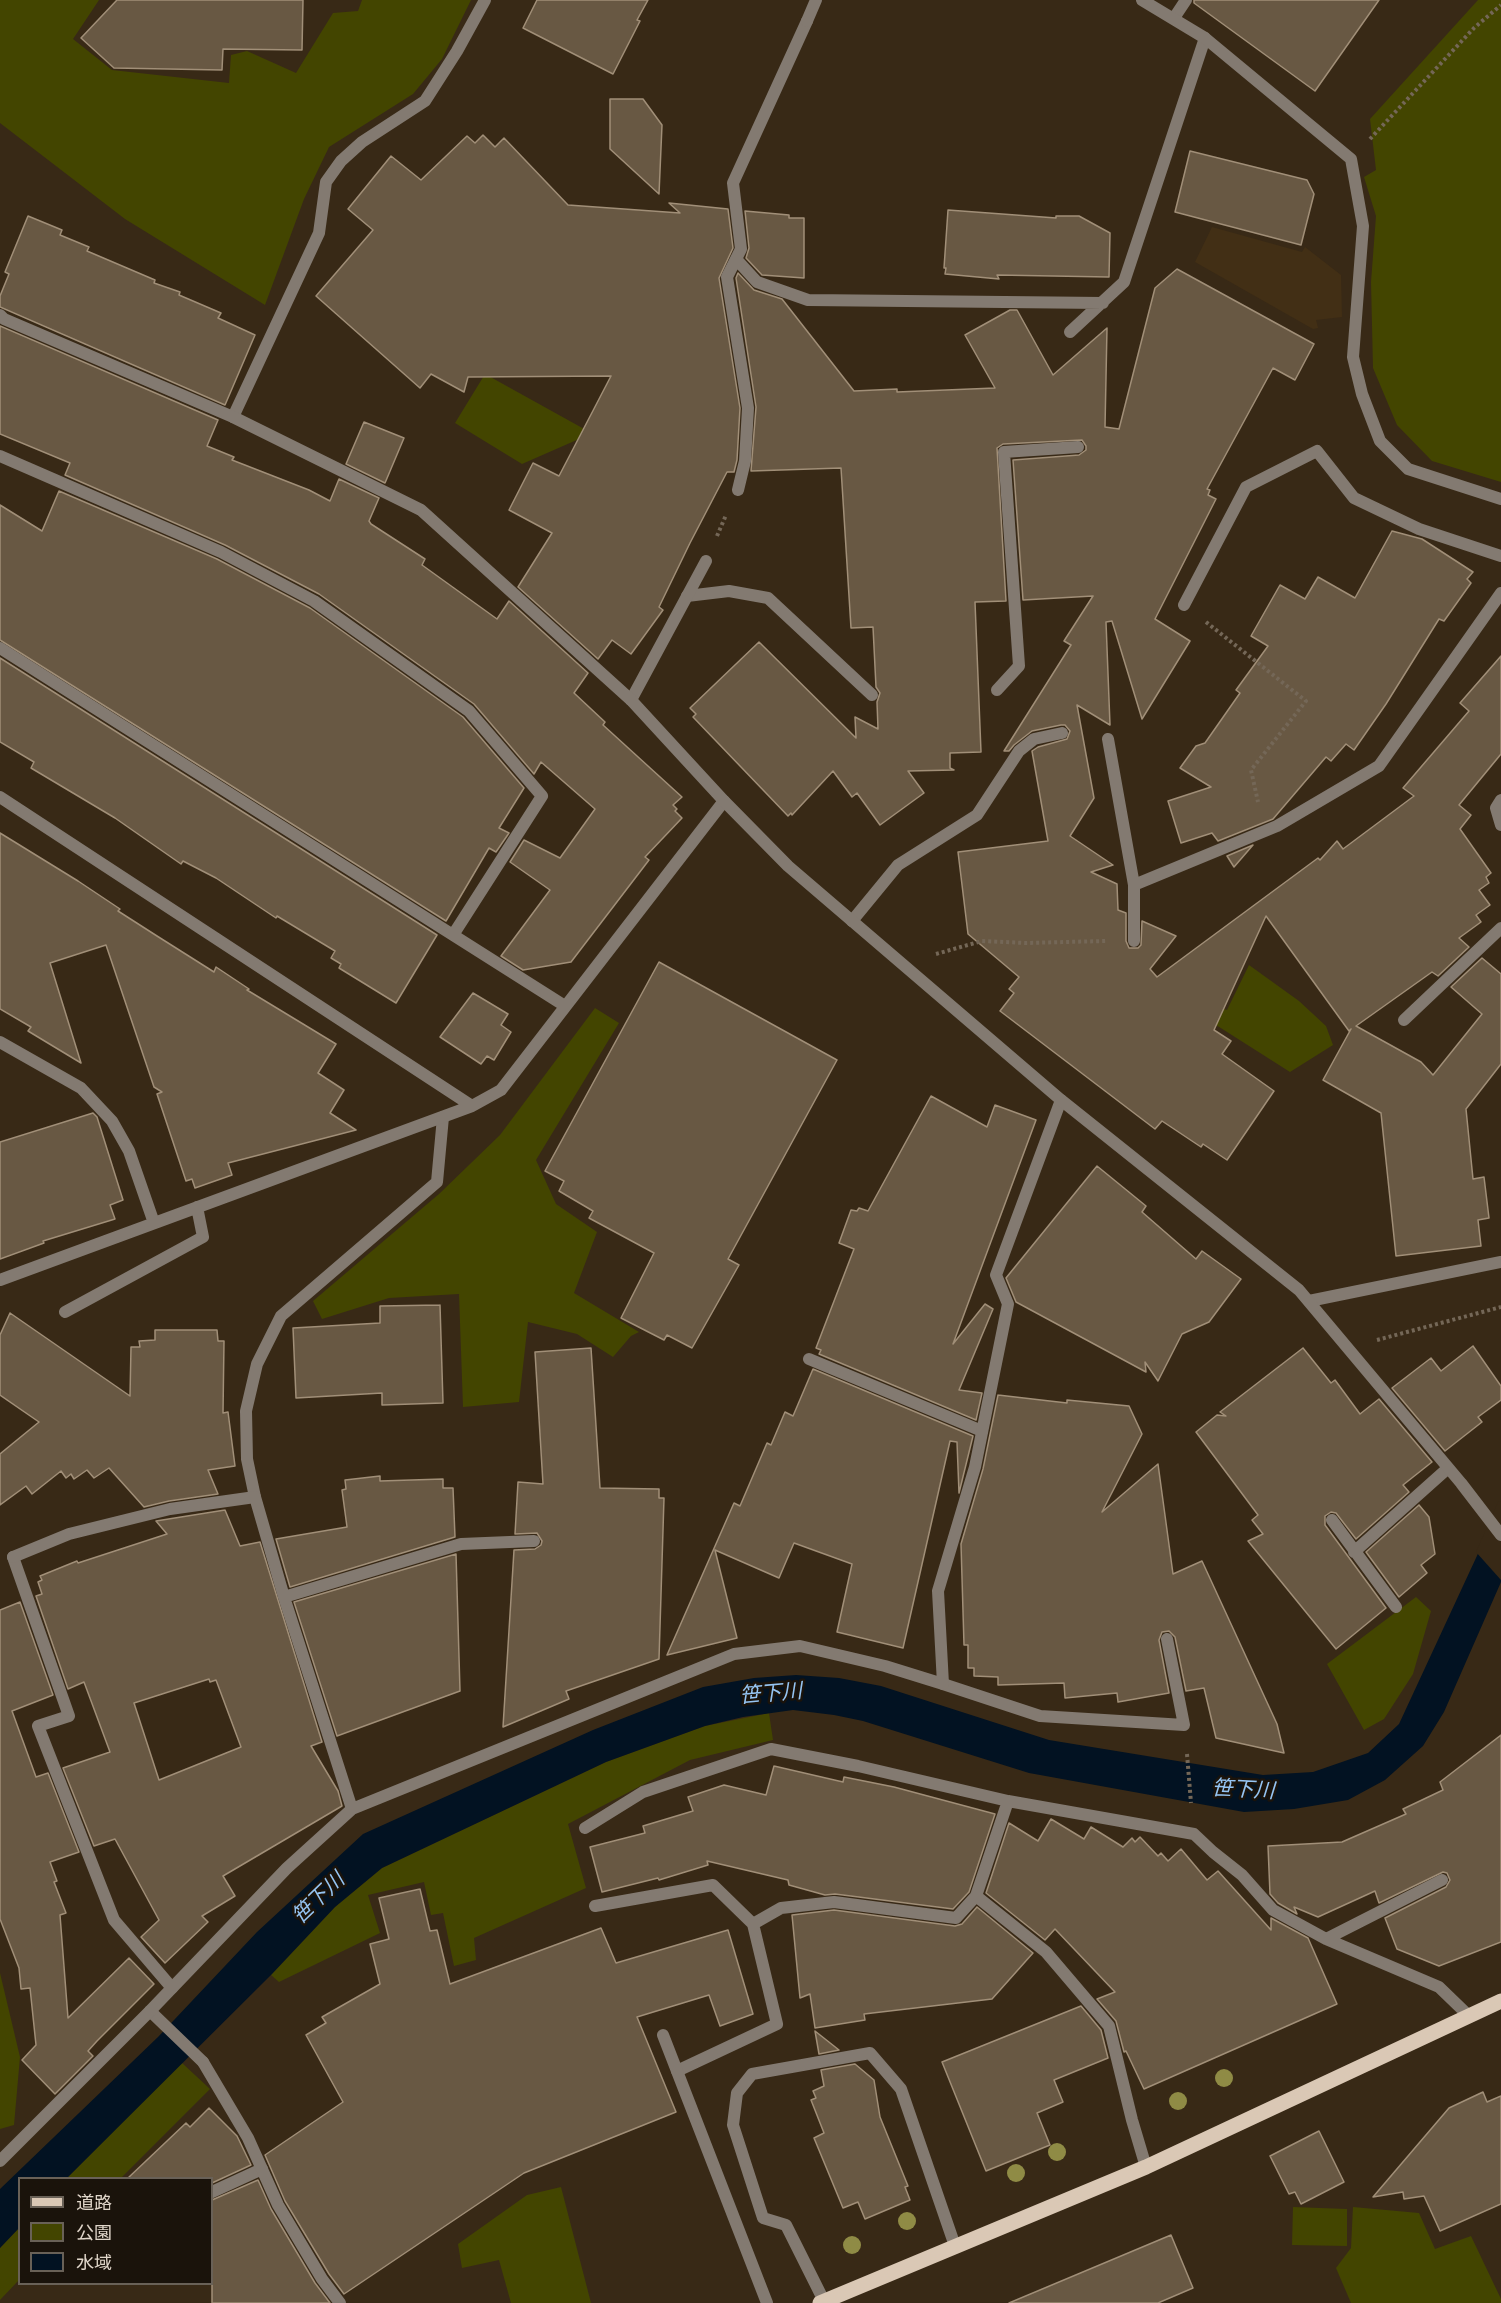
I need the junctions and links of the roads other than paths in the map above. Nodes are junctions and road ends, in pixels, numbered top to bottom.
1 (485, 0) edge
2 (816, 0) edge
3 (1142, 0) edge
4 (1186, 0) edge
5 (1174, 18) junction
6 (1205, 38) junction
7 (736, 259) junction
8 (1103, 303) junction
9 (0, 315) edge
10 (1070, 332) dead end
11 (233, 417) junction
12 (1078, 447) dead end
13 (0, 456) edge
14 (738, 490) road end
15 (1501, 499) edge
16 (1501, 556) edge
17 (706, 561) road end
18 (1501, 593) edge
19 (687, 596) junction
20 (1184, 605) road end
21 (0, 648) edge
22 (997, 690) dead end
23 (872, 695) dead end
24 (631, 700) junction
25 (1062, 733) dead end
26 (1108, 739) dead end
27 (0, 797) edge
28 (1501, 800) edge
29 (724, 801) junction
30 (1501, 825) edge
31 (1134, 885) junction
32 (852, 921) junction
33 (1501, 928) edge
34 (453, 935) junction
35 (1134, 941) road end
36 (565, 1006) junction
37 (1404, 1020) dead end
38 (0, 1042) edge
39 (1061, 1100) junction
40 (472, 1106) junction
41 (443, 1117) junction
42 (197, 1208) junction
43 (153, 1223) junction
44 (1501, 1262) edge
45 (0, 1280) edge
46 (1308, 1300) junction
47 (65, 1312) dead end
48 (809, 1359) dead end
49 (982, 1431) junction
50 (1447, 1469) junction
51 (255, 1497) junction
52 (1332, 1520) dead end
53 (1501, 1535) edge
54 (534, 1541) dead end
55 (1354, 1552) junction
56 (284, 1597) junction
57 (1396, 1607) dead end
58 (1167, 1639) dead end
59 (943, 1684) junction
60 (1008, 1801) junction
61 (352, 1809) junction
62 (585, 1828) dead end
63 (1442, 1880) dead end
64 (976, 1896) junction
65 (595, 1906) dead end
66 (753, 1924) junction
67 (1326, 1939) junction
68 (172, 1988) junction
69 (1501, 2001) edge
70 (154, 2015) junction
71 (1469, 2016) junction
72 (663, 2035) dead end
73 (677, 2071) junction
74 (0, 2161) edge
75 (1146, 2166) junction
76 (262, 2169) junction
77 (213, 2192) edge
78 (955, 2246) junction
79 (822, 2302) edge
80 (340, 2303) edge
81 (767, 2303) edge

1 - 11 street
2 - 7 street
3 - 5 street
4 - 5 street
5 - 6 street
6 - 8 street
6 - 15 street
7 - 8 street
7 - 14 street
8 - 10 street
9 - 11 street
11 - 24 street
12 - 22 street
13 - 34 street
16 - 20 street
17 - 19 street
18 - 31 street
19 - 23 street
19 - 24 street
21 - 34 street
24 - 29 street
25 - 32 street
26 - 31 street
27 - 40 street
28 - 30 street
29 - 32 street
29 - 36 street
31 - 35 street
32 - 39 street
33 - 37 street
34 - 36 street
36 - 40 street
38 - 43 street
39 - 46 street
39 - 49 street
40 - 41 street
41 - 42 street
41 - 51 street
42 - 43 street
42 - 47 street
43 - 45 street
44 - 46 street
46 - 50 street
48 - 49 street
49 - 59 street
50 - 53 street
50 - 55 street
51 - 56 street
51 - 68 street
52 - 55 street
54 - 56 street
55 - 57 street
56 - 61 street
58 - 59 street
59 - 61 street
60 - 62 street
60 - 64 street
60 - 67 street
61 - 68 street
63 - 67 street
64 - 66 street
64 - 75 street
65 - 66 street
66 - 73 street
67 - 71 street
68 - 70 street
69 - 71 main road
70 - 74 street
70 - 76 street
71 - 75 main road
72 - 73 street
73 - 81 street
75 - 78 main road
76 - 77 street
76 - 80 street
78 - 79 main road
78 - 79 street

